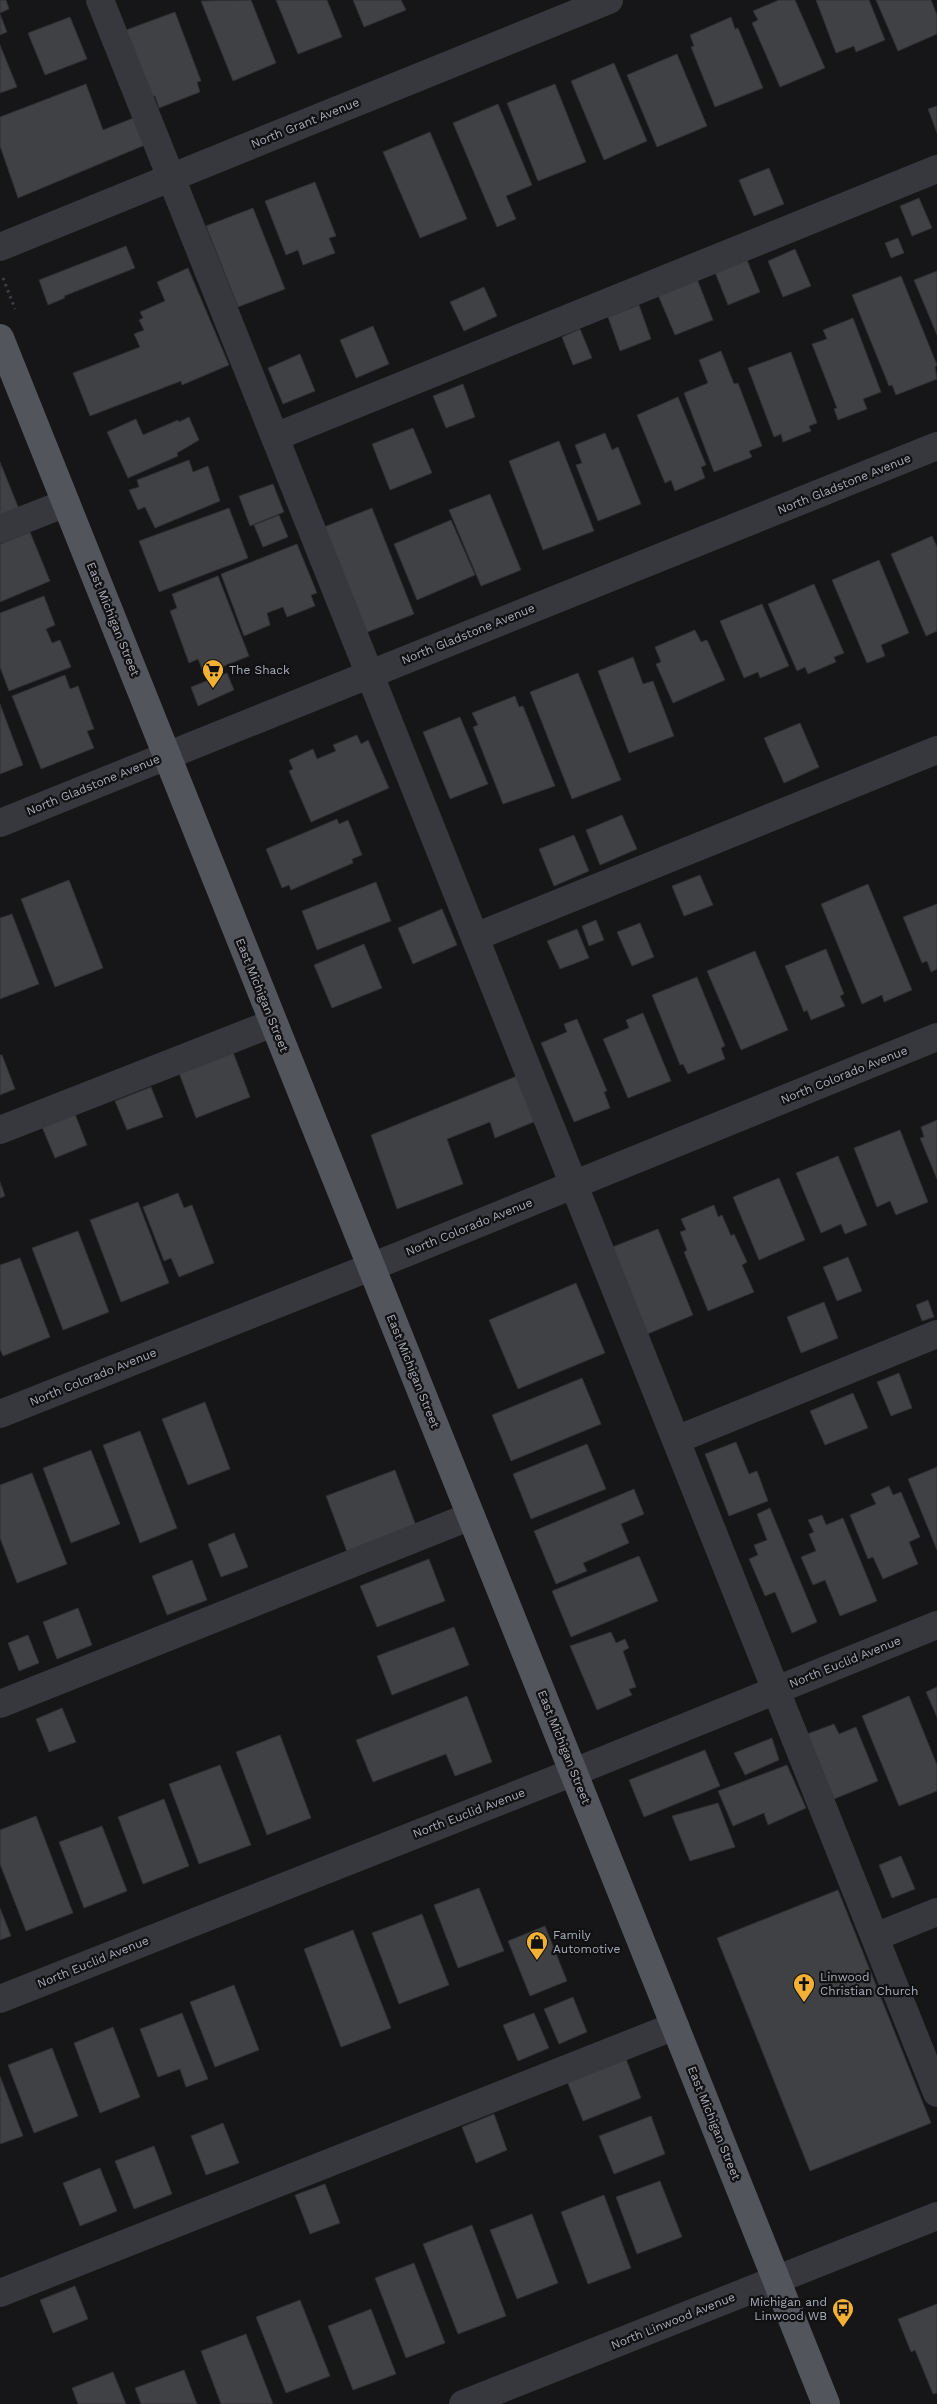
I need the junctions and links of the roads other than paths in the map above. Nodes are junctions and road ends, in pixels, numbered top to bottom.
1 (100, 0) edge
2 (609, 0) edge
3 (937, 169) edge
4 (171, 177) junction
5 (0, 247) edge
6 (0, 338) edge
7 (275, 436) junction
8 (937, 446) edge
9 (66, 503) junction
10 (0, 530) edge
11 (370, 674) junction
12 (937, 750) edge
13 (167, 755) junction
14 (0, 823) edge
15 (475, 937) junction
16 (273, 1023) junction
17 (937, 1037) edge
18 (0, 1130) edge
19 (574, 1185) junction
20 (371, 1266) junction
21 (937, 1334) edge
22 (0, 1414) edge
23 (676, 1440) junction
24 (471, 1516) junction
25 (937, 1624) edge
26 (776, 1690) junction
27 (0, 1704) edge
28 (574, 1772) junction
29 (937, 1912) edge
30 (875, 1937) junction
31 (0, 1999) edge
32 (675, 2026) junction
33 (937, 2093) edge
34 (937, 2216) edge
35 (777, 2280) junction
36 (0, 2292) edge
37 (463, 2404) edge
38 (826, 2404) edge

1 - 4 street
2 - 4 street, North Grant Avenue
3 - 7 street
4 - 5 street, North Grant Avenue
4 - 7 street
6 - 9 main road, East Michigan Street
7 - 11 street
8 - 11 street, North Gladstone Avenue
9 - 10 street
9 - 13 main road, East Michigan Street
11 - 13 street, North Gladstone Avenue
11 - 15 street
12 - 15 street
13 - 14 street, North Gladstone Avenue
13 - 16 main road, East Michigan Street
15 - 19 street
16 - 18 street
16 - 20 main road, East Michigan Street
17 - 19 street, North Colorado Avenue
19 - 20 street, North Colorado Avenue
19 - 23 street
20 - 22 street, North Colorado Avenue
20 - 24 main road, East Michigan Street
21 - 23 street
23 - 26 street
24 - 27 street
24 - 28 main road, East Michigan Street
25 - 26 street, North Euclid Avenue
26 - 28 street, North Euclid Avenue
26 - 30 street
28 - 31 street, North Euclid Avenue
28 - 32 main road, East Michigan Street
29 - 30 street
30 - 33 street
32 - 35 main road, East Michigan Street
32 - 36 street
34 - 35 street, North Linwood Avenue
35 - 37 street, North Linwood Avenue
35 - 38 main road, East Michigan Street

